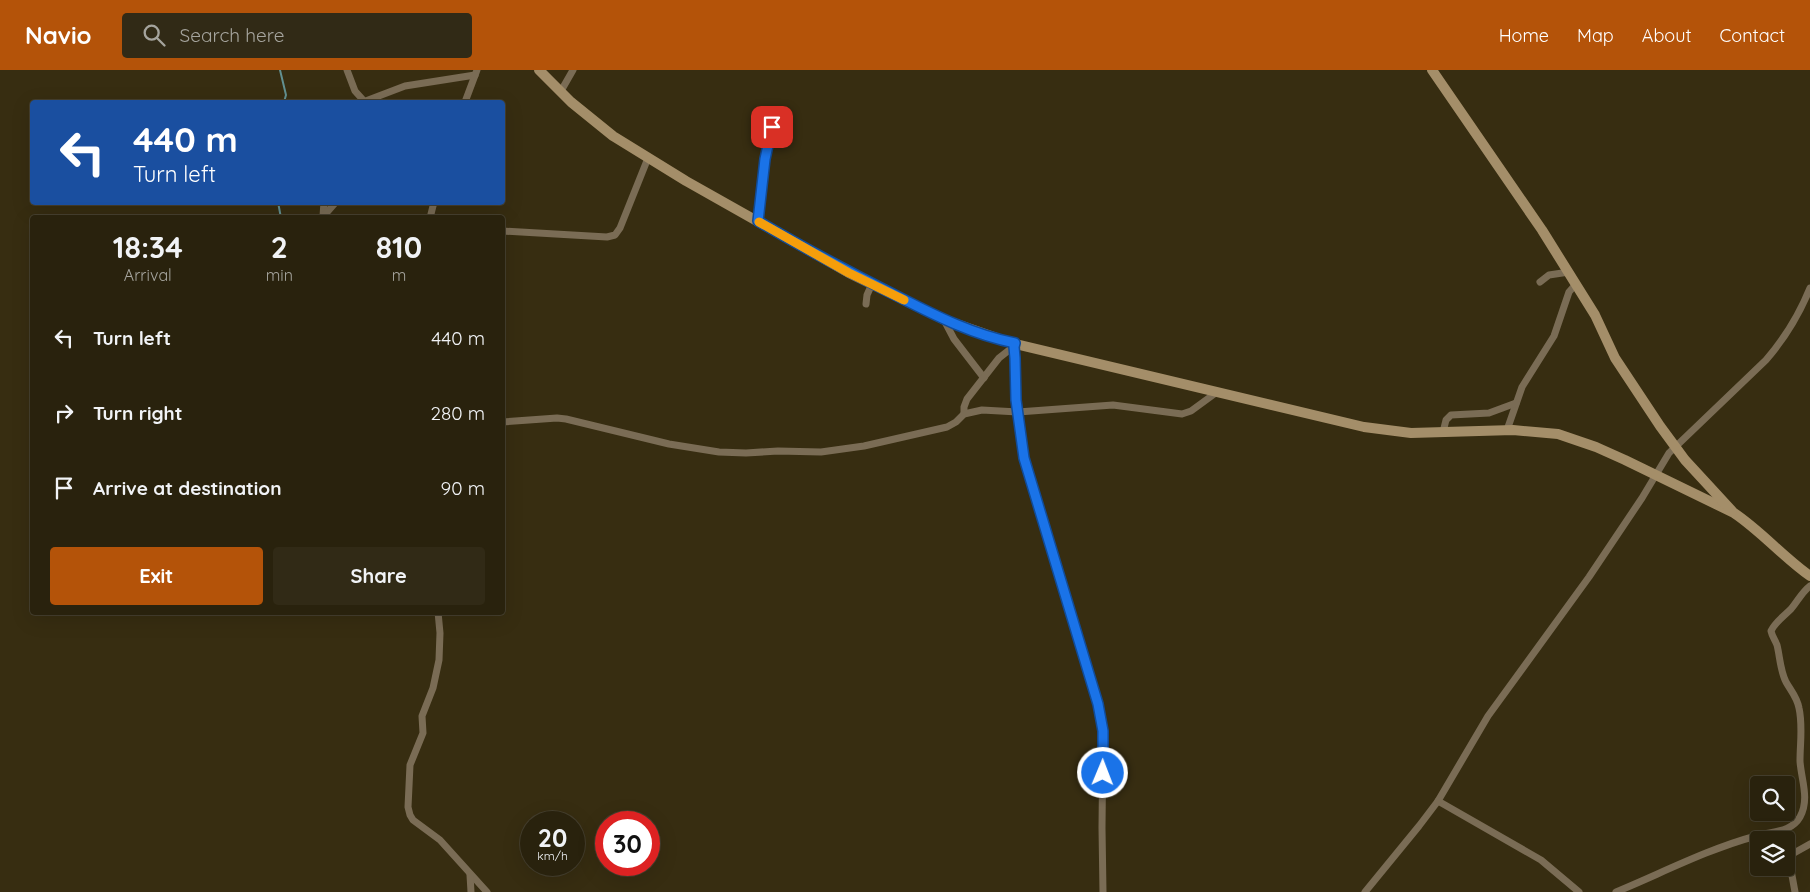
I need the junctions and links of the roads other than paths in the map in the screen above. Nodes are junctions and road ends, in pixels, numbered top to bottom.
1 (347, 70) edge
2 (540, 70) edge
3 (573, 70) edge
4 (1432, 70) edge
5 (476, 73) edge
6 (561, 91) junction
7 (362, 100) edge
8 (369, 100) edge
9 (466, 100) edge
10 (774, 116) dead end
11 (648, 158) junction
12 (333, 205) edge
13 (324, 215) edge
14 (758, 221) junction
15 (505, 231) edge
16 (1569, 272) junction
17 (1540, 282) dead end
18 (872, 284) junction
19 (1576, 284) junction
20 (1810, 288) edge
21 (866, 304) dead end
22 (944, 320) junction
23 (1014, 345) junction
24 (984, 378) junction
25 (1217, 392) junction
26 (1516, 403) junction
27 (1018, 412) junction
28 (964, 414) junction
29 (505, 422) edge
30 (1507, 430) junction
31 (1443, 432) junction
32 (1674, 447) junction
33 (1656, 476) junction
34 (1734, 514) junction
35 (1810, 576) edge
36 (1810, 586) edge
37 (438, 615) edge
38 (1807, 782) edge
39 (1438, 801) junction
40 (1810, 844) edge
41 (470, 875) junction
42 (471, 892) edge
43 (487, 892) edge
44 (1104, 892) edge
45 (1365, 892) edge
46 (1579, 892) edge
47 (1616, 892) edge
48 (1795, 892) edge

1 - 7 street
2 - 6 street
3 - 6 street
4 - 16 street
5 - 8 street
5 - 9 street
6 - 11 street
10 - 14 street
11 - 14 street
11 - 15 street
12 - 13 street
14 - 18 street
16 - 17 street
16 - 19 street
18 - 21 street
18 - 22 street
19 - 26 street
19 - 32 street
20 - 32 street
22 - 23 street
22 - 24 street
23 - 24 street
23 - 25 street
23 - 27 street
24 - 28 street
25 - 27 street
25 - 31 street
26 - 30 street
26 - 31 street
27 - 28 street
27 - 44 street
28 - 29 street
30 - 31 street
30 - 33 street
32 - 33 street
32 - 34 street
33 - 34 street
33 - 39 street
34 - 35 street
36 - 38 street
37 - 41 street
38 - 47 street
39 - 45 street
39 - 46 street
40 - 48 street
41 - 42 street
41 - 43 street

